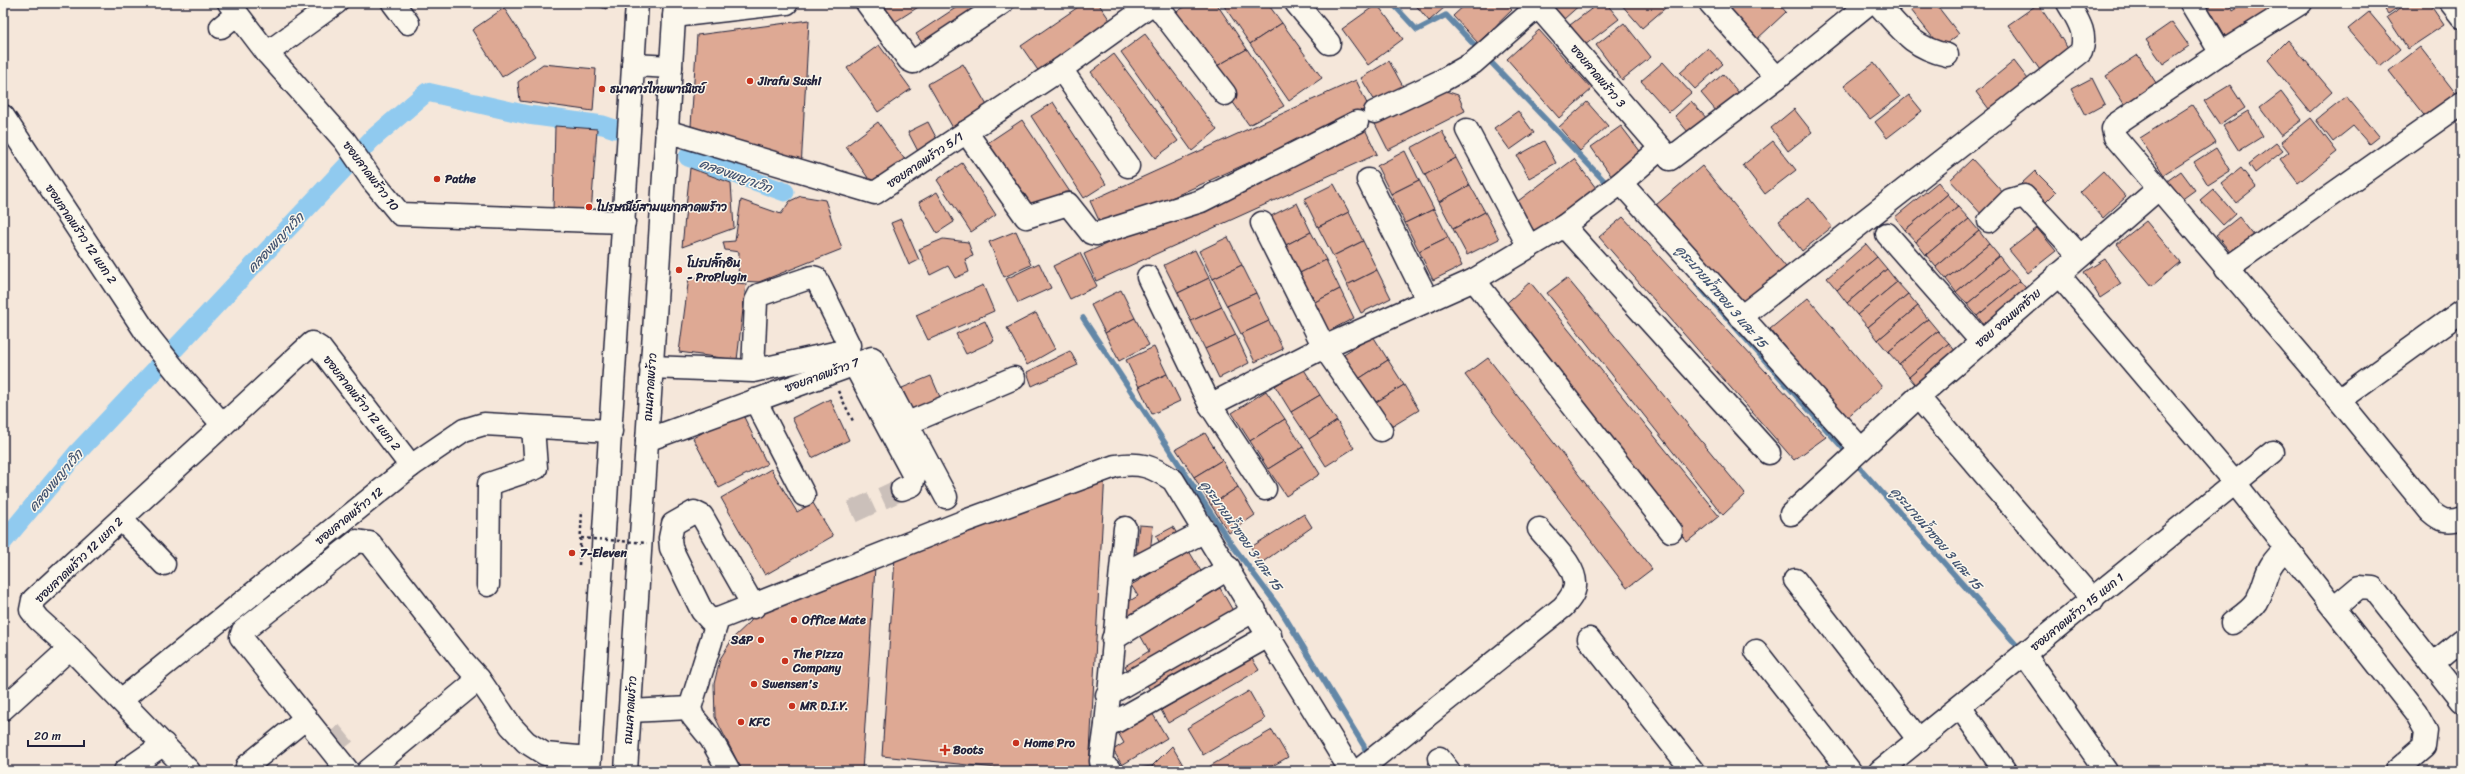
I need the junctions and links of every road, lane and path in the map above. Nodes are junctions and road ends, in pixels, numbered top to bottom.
1 (336, 3) edge
2 (393, 3) edge
3 (637, 3) edge
4 (787, 3) edge
5 (867, 3) edge
6 (1002, 3) edge
7 (1154, 3) edge
8 (1296, 3) edge
9 (1710, 3) edge
10 (1870, 3) edge
11 (1877, 3) edge
12 (2068, 3) edge
13 (2191, 3) edge
14 (2301, 3) edge
15 (2451, 3) edge
16 (1537, 4) edge
17 (674, 10) edge
18 (229, 15) edge
19 (2462, 16) edge
20 (408, 23) dead end
21 (1329, 43) dead end
22 (267, 53) junction
23 (2221, 53) junction
24 (1947, 55) dead end
25 (633, 64) junction
26 (671, 67) junction
27 (1061, 69) junction
28 (1777, 78) junction
29 (1225, 94) dead end
30 (2462, 103) edge
31 (3, 116) edge
32 (1467, 130) dead end
33 (666, 131) junction
34 (966, 132) junction
35 (1665, 154) junction
36 (1128, 166) dead end
37 (1368, 180) dead end
38 (2158, 189) junction
39 (1618, 190) junction
40 (1989, 221) dead end
41 (624, 222) junction
42 (1262, 223) dead end
43 (1564, 226) junction
44 (1887, 234) dead end
45 (1529, 247) junction
46 (2080, 256) junction
47 (2226, 269) junction
48 (2058, 274) junction
49 (1148, 277) dead end
50 (1474, 280) junction
51 (1428, 301) junction
52 (2462, 311) edge
53 (1741, 317) junction
54 (1981, 341) junction
55 (1324, 347) junction
56 (854, 364) junction
57 (651, 367) junction
58 (754, 371) junction
59 (828, 373) junction
60 (1014, 378) dead end
61 (1918, 397) junction
62 (755, 400) junction
63 (2339, 400) junction
64 (1210, 405) junction
65 (854, 423) dead end
66 (908, 423) junction
67 (223, 425) junction
68 (533, 427) junction
69 (1380, 430) dead end
70 (611, 431) junction
71 (647, 440) junction
72 (2273, 452) dead end
73 (1769, 453) dead end
74 (1856, 455) junction
75 (411, 466) junction
76 (2235, 483) junction
77 (902, 489) tunnel mouth
78 (1265, 489) dead end
79 (804, 495) dead end
80 (946, 497) dead end
81 (582, 511) dead end
82 (1791, 514) dead end
83 (2462, 518) edge
84 (121, 519) junction
85 (1125, 528) dead end
86 (1539, 529) dead end
87 (1205, 531) junction
88 (1671, 531) dead end
89 (581, 538) junction
90 (647, 543) dead end
91 (2287, 548) junction
92 (164, 564) dead end
93 (579, 565) dead end
94 (1229, 568) junction
95 (1121, 575) junction
96 (1795, 580) dead end
97 (488, 585) dead end
98 (2092, 600) junction
99 (754, 607) junction
100 (2334, 608) junction
101 (1255, 610) junction
102 (718, 619) junction
103 (2232, 623) dead end
104 (1221, 630) junction
105 (1270, 635) junction
106 (1113, 639) junction
107 (1589, 640) dead end
108 (2462, 640) edge
109 (70, 648) junction
110 (1756, 651) dead end
111 (1235, 655) junction
112 (2025, 655) junction
113 (2433, 664) junction
114 (479, 679) junction
115 (1107, 695) junction
116 (121, 700) junction
117 (2462, 701) edge
118 (1960, 707) junction
119 (690, 708) junction
120 (3, 709) edge
121 (630, 711) junction
122 (306, 718) junction
123 (1106, 725) junction
124 (1919, 740) junction
125 (164, 744) junction
126 (589, 764) edge
127 (247, 766) dead end
128 (1109, 769) dead end
129 (1357, 770) edge
130 (125, 771) edge
131 (189, 771) edge
132 (348, 771) edge
133 (368, 771) edge
134 (626, 771) edge
135 (729, 771) edge
136 (1693, 771) edge
137 (1850, 771) edge
138 (1880, 771) edge
139 (2005, 771) edge
140 (2106, 771) edge
141 (2396, 771) edge

1 - 22 street
2 - 20 street
3 - 25 street
4 - 17 street
5 - 6 street
7 - 27 street, ซอยลาดพร้าว 5/1
7 - 29 street
8 - 21 street
9 - 28 street
10 - 28 street
11 - 24 street
12 - 53 street
13 - 23 street
14 - 23 street
15 - 19 street
16 - 34 street
16 - 35 street, ซอยลาดพร้าว 3
17 - 26 street, ถนนลาดพร้าว
18 - 22 street, ซอยลาดพร้าว 10
22 - 41 street, ซอยลาดพร้าว 10
23 - 38 street
25 - 26 street
25 - 41 street
26 - 33 street, ถนนลาดพร้าว
27 - 34 street, ซอยลาดพร้าว 5/1
27 - 36 street
28 - 35 street
30 - 47 street
31 - 67 street, ซอยลาดพร้าว 12 แยก 2
32 - 45 street
33 - 34 street, ซอยลาดพร้าว 5/1
33 - 57 street, ถนนลาดพร้าว
35 - 39 street
37 - 51 street
38 - 46 street, ซอย จอมพลซ้าย
38 - 47 street
39 - 43 street
39 - 53 street
40 - 46 street
41 - 70 street
42 - 55 street
43 - 45 street
43 - 73 street
44 - 54 street
45 - 50 street
46 - 48 street, ซอย จอมพลซ้าย
47 - 63 street
48 - 54 street, ซอย จอมพลซ้าย
48 - 76 street
49 - 64 street
50 - 51 street
50 - 88 street
51 - 55 street
52 - 63 street
53 - 74 street
54 - 61 street, ซอย จอมพลซ้าย
55 - 64 street
55 - 69 street
56 - 59 street, ซอยลาดพร้าว 7
56 - 66 street, ซอยลาดพร้าว 7
56 - 77 street
57 - 58 street
57 - 71 street, ถนนลาดพร้าว
58 - 58 street
59 - 62 street, ซอยลาดพร้าว 7
59 - 65 path
60 - 66 street
61 - 74 street, ซอย จอมพลซ้าย
61 - 98 street
62 - 71 street, ซอยลาดพร้าว 7
62 - 79 street
63 - 83 street
64 - 78 street
66 - 80 street, ซอยลาดพร้าว 7
67 - 75 street, ซอยลาดพร้าว 12 แยก 2
67 - 84 street, ซอยลาดพร้าว 12 แยก 2
68 - 70 street, ซอยลาดพร้าว 12
68 - 75 street, ซอยลาดพร้าว 12
68 - 97 street
70 - 126 street
71 - 121 street, ถนนลาดพร้าว
72 - 76 street, ซอยลาดพร้าว 15 แยก 1
74 - 82 street, ซอย จอมพลซ้าย
75 - 116 street, ซอยลาดพร้าว 12
76 - 91 street
76 - 98 street, ซอยลาดพร้าว 15 แยก 1
81 - 89 path
84 - 92 street
84 - 109 street, ซอยลาดพร้าว 12 แยก 2
85 - 95 street
86 - 129 street
87 - 94 street
87 - 95 street
87 - 99 street
89 - 90 path, bridge
89 - 93 path
91 - 100 street
91 - 103 street
94 - 101 street
94 - 106 street
95 - 106 street
96 - 124 street
98 - 112 street, ซอยลาดพร้าว 15 แยก 1
99 - 102 street
99 - 102 street
100 - 113 street
100 - 141 street
101 - 104 street
101 - 105 street
102 - 119 street
104 - 111 street
104 - 115 street
105 - 111 street
105 - 129 street
106 - 115 street
107 - 136 street
108 - 113 street
109 - 116 street, ซอยลาดพร้าว 12 แยก 2
109 - 120 street
110 - 137 street
111 - 123 street
112 - 118 street, ซอยลาดพร้าว 15 แยก 1
112 - 140 street
113 - 117 street
114 - 122 street
114 - 126 street
114 - 133 street
115 - 123 street
116 - 125 street, ซอยลาดพร้าว 12 แยก 2
118 - 124 street, ซอยลาดพร้าว 15 แยก 1
118 - 139 street
119 - 121 street
119 - 135 street
121 - 134 street, ถนนลาดพร้าว
122 - 127 street
122 - 132 street
123 - 128 street
124 - 138 street, ซอยลาดพร้าว 15 แยก 1
125 - 130 street
125 - 131 street, ซอยลาดพร้าว 12 แยก 2

